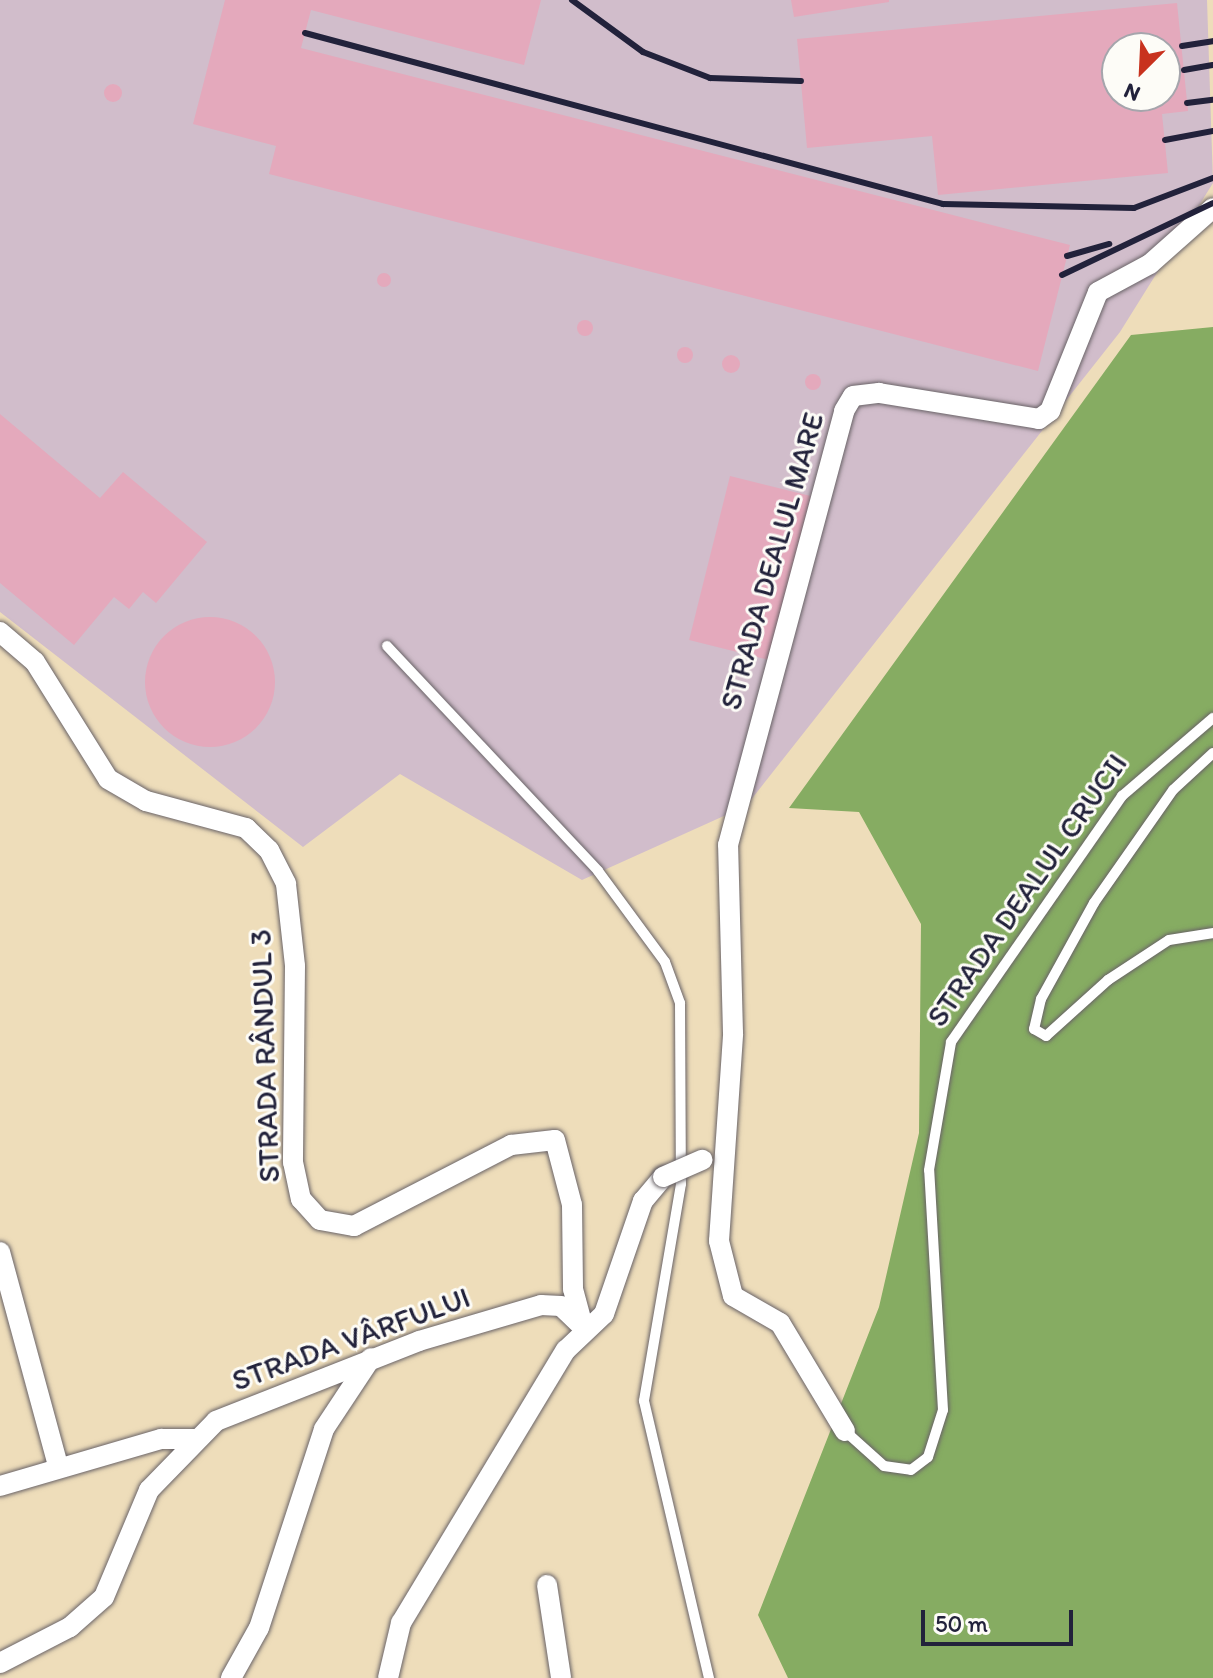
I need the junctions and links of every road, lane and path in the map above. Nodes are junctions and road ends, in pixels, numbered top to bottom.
1 (1213, 208) edge
2 (0, 632) edge
3 (387, 646) dead end
4 (1213, 718) edge
5 (1213, 753) edge
6 (1213, 933) edge
7 (722, 1150) junction
8 (0, 1252) edge
9 (583, 1327) junction
10 (371, 1358) junction
11 (845, 1431) joint
12 (196, 1439) junction
13 (58, 1466) junction
14 (0, 1486) edge
15 (547, 1585) dead end
16 (0, 1663) edge
17 (231, 1678) edge
18 (388, 1678) edge
19 (561, 1678) edge
20 (709, 1678) edge

1 - 7 street, STRADA DEALUL MARE
2 - 9 street, STRADA RÂNDUL 3
3 - 20 lane
4 - 11 lane, STRADA DEALUL CRUCII
5 - 6 lane, STRADA DEALUL CRUCII
7 - 9 street, bridge
7 - 11 street, STRADA DEALUL CRUCII
8 - 13 street
9 - 10 street, STRADA VÂRFULUI
9 - 18 street
10 - 12 street, STRADA VÂRFULUI
10 - 17 street
12 - 13 street, STRADA VÂRFULUI
12 - 16 street
13 - 14 street, STRADA VÂRFULUI
15 - 19 street

